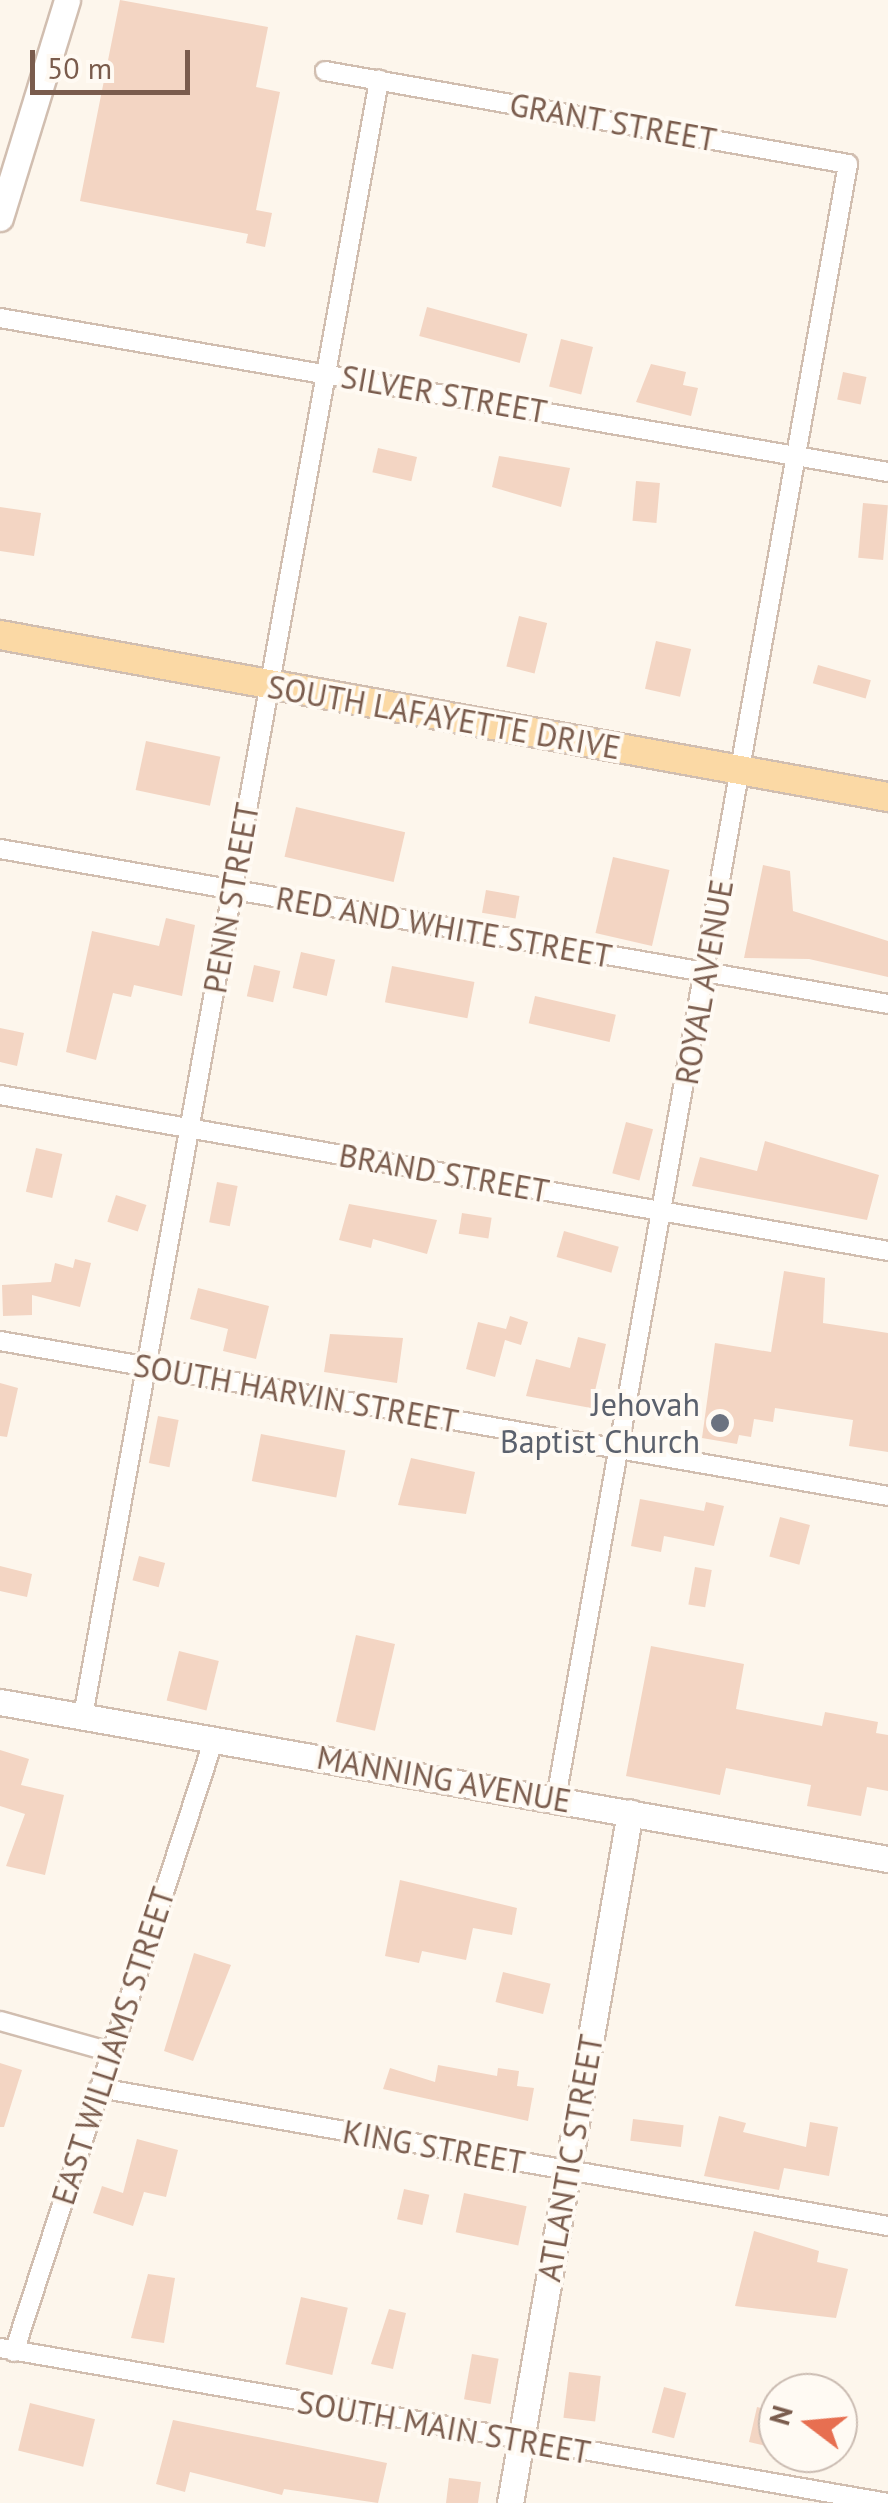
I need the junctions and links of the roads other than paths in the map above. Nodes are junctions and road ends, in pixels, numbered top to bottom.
1 (67, 0) edge
2 (325, 71) dead end
3 (378, 80) junction
4 (848, 164) joint
5 (0, 218) edge
6 (0, 318) edge
7 (326, 372) junction
8 (796, 456) junction
9 (888, 472) edge
10 (0, 636) edge
11 (270, 685) junction
12 (741, 771) junction
13 (888, 797) edge
14 (0, 849) edge
15 (232, 890) junction
16 (705, 973) junction
17 (888, 1004) edge
18 (0, 1095) edge
19 (190, 1128) junction
20 (662, 1211) junction
21 (888, 1251) edge
22 (0, 1341) edge
23 (146, 1366) junction
24 (620, 1449) junction
25 (888, 1496) edge
26 (0, 1702) edge
27 (83, 1716) junction
28 (214, 1739) junction
29 (556, 1799) junction
30 (630, 1812) junction
31 (888, 1859) edge
32 (0, 2021) edge
33 (111, 2052) junction
34 (99, 2088) junction
35 (568, 2170) junction
36 (888, 2226) edge
37 (7, 2350) edge
38 (521, 2442) junction
39 (510, 2503) edge
40 (888, 2503) edge

1 - 5 street
2 - 3 street, GRANT STREET
3 - 4 street, GRANT STREET
3 - 7 street, PENN STREET
4 - 8 street, ROYAL AVENUE
6 - 7 street, SILVER STREET
7 - 8 street, SILVER STREET
7 - 11 street, PENN STREET
8 - 9 street, SILVER STREET
8 - 12 street, ROYAL AVENUE
10 - 11 main road, SOUTH LAFAYETTE DRIVE
11 - 12 main road, SOUTH LAFAYETTE DRIVE
11 - 15 street, PENN STREET
12 - 13 main road, SOUTH LAFAYETTE DRIVE
12 - 16 street, ROYAL AVENUE
14 - 15 street, RED AND WHITE STREET
15 - 16 street, RED AND WHITE STREET
15 - 19 street, PENN STREET
16 - 17 street, RED AND WHITE STREET
16 - 20 street, ROYAL AVENUE
18 - 19 street, BRAND STREET
19 - 20 street, BRAND STREET
19 - 23 street, PENN STREET
20 - 21 street, BRAND STREET
20 - 24 street, ROYAL AVENUE
22 - 23 street, SOUTH HARVIN STREET
23 - 24 street, SOUTH HARVIN STREET
23 - 27 street, PENN STREET
24 - 25 street, SOUTH HARVIN STREET
24 - 29 street, ROYAL AVENUE
26 - 27 street, MANNING AVENUE
27 - 28 street, MANNING AVENUE
28 - 29 street, MANNING AVENUE
28 - 33 street, EAST WILLIAMS STREET
29 - 30 street, MANNING AVENUE
30 - 31 street, MANNING AVENUE
30 - 35 street, ATLANTIC STREET
32 - 33 street
33 - 34 street, EAST WILLIAMS STREET
34 - 35 street, KING STREET
34 - 37 street, EAST WILLIAMS STREET
35 - 36 street, KING STREET
35 - 38 street, ATLANTIC STREET
37 - 38 street, SOUTH MAIN STREET
38 - 39 street, ATLANTIC STREET
38 - 40 street, SOUTH MAIN STREET

